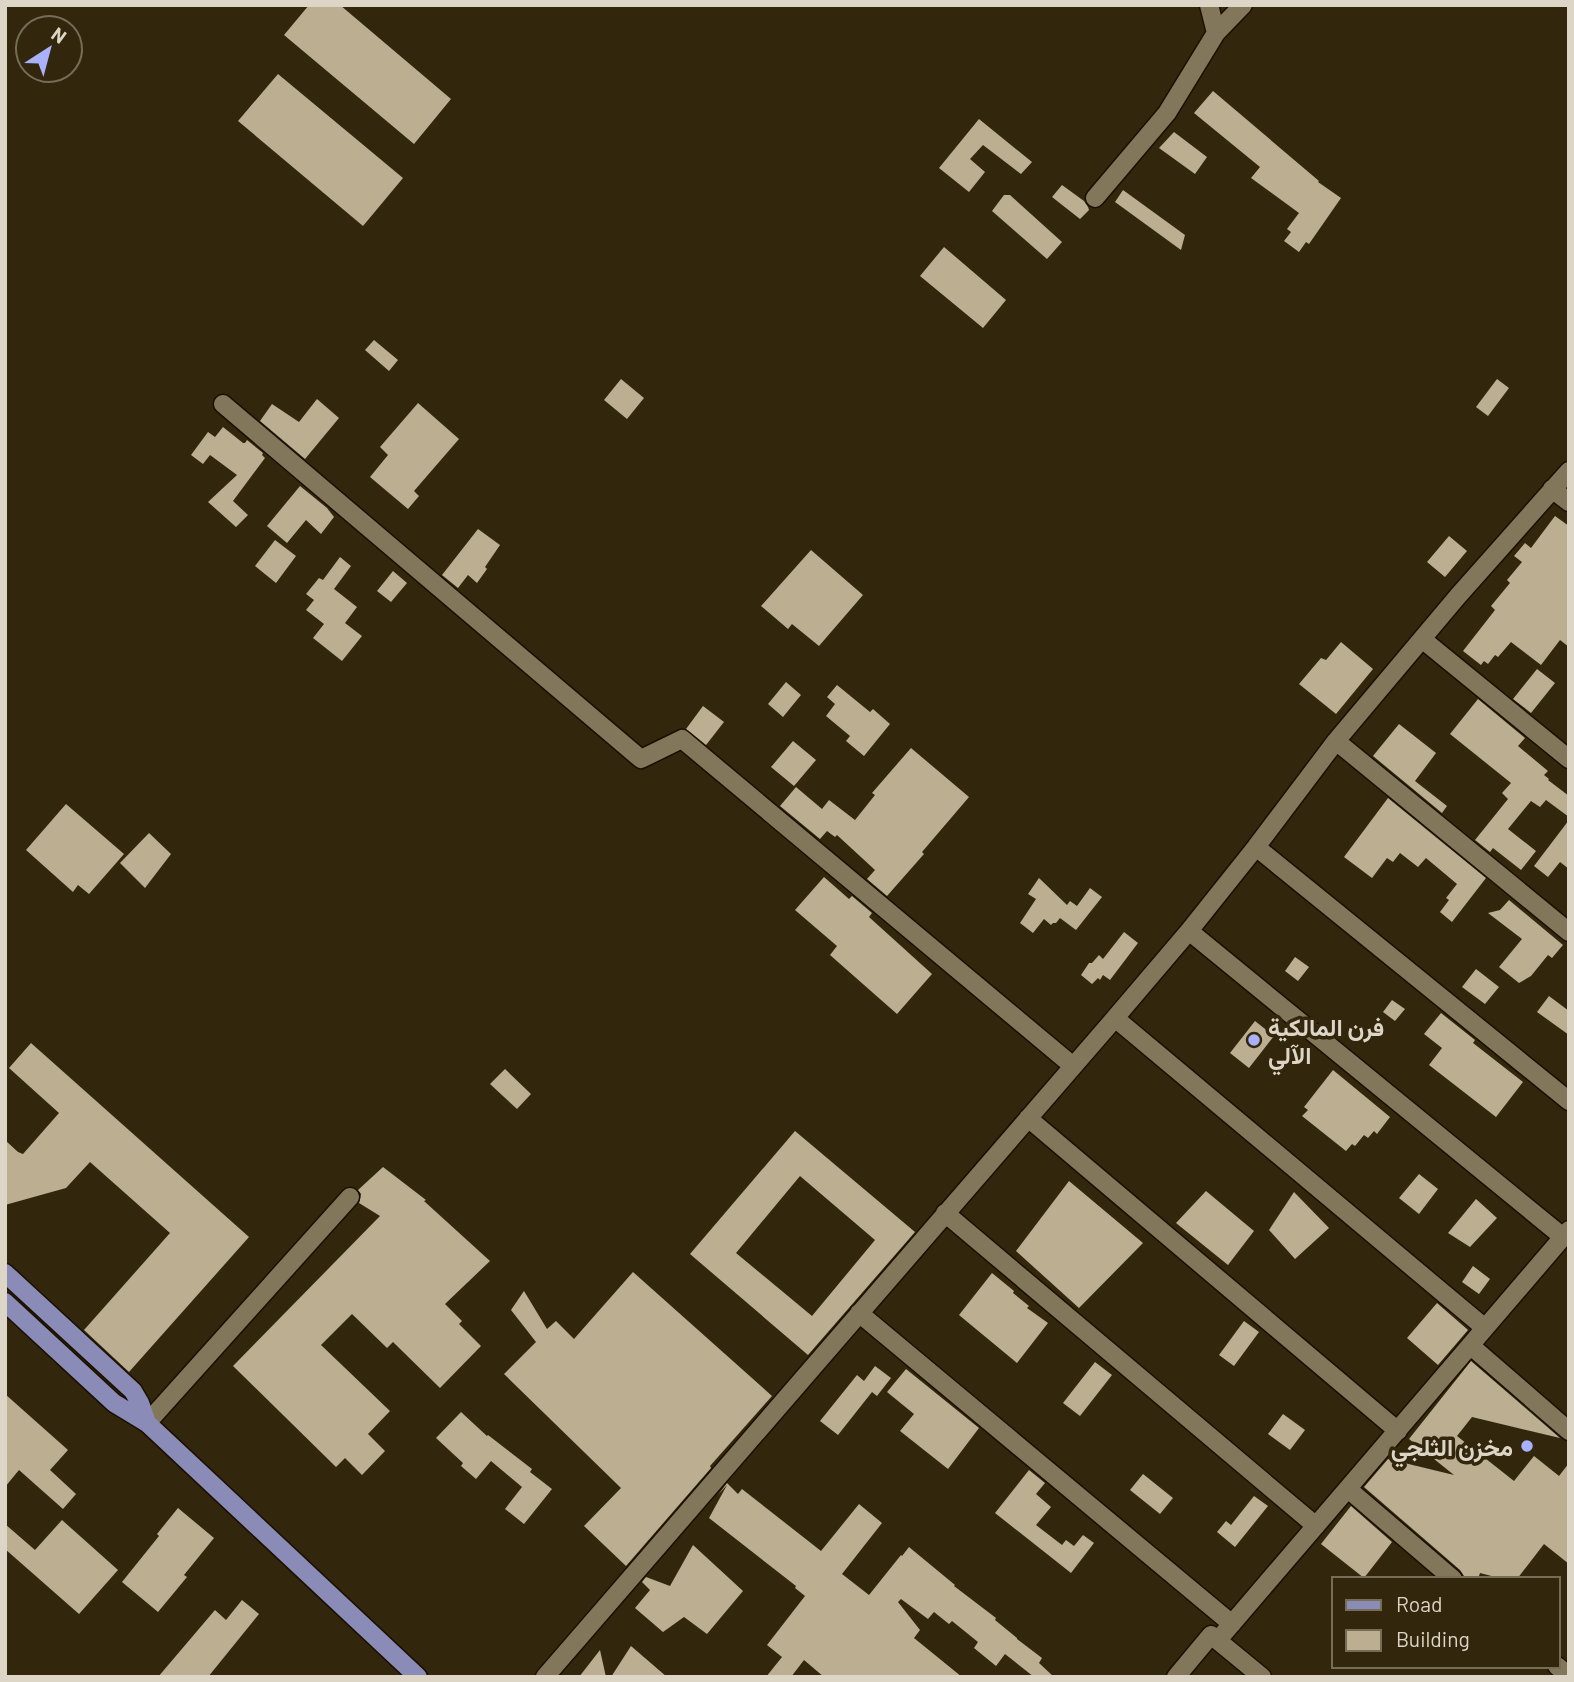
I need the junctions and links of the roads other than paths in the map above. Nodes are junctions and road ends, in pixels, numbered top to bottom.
1 (1209, 5) edge
2 (1243, 5) edge
3 (1216, 33) junction
4 (1095, 198) dead end
5 (223, 404) dead end
6 (1569, 471) edge
7 (1552, 489) junction
8 (1569, 502) edge
9 (1422, 639) junction
10 (1336, 741) junction
11 (1569, 759) edge
12 (1256, 848) junction
13 (1189, 931) junction
14 (1569, 932) edge
15 (1115, 1018) junction
16 (1073, 1066) junction
17 (1569, 1101) edge
18 (1028, 1118) junction
19 (350, 1197) dead end
20 (945, 1213) junction
21 (1566, 1234) edge
22 (5, 1273) edge
23 (5, 1302) edge
24 (859, 1314) junction
25 (1485, 1328) junction
26 (1471, 1346) junction
27 (147, 1423) junction
28 (1398, 1431) junction
29 (1569, 1431) edge
30 (1348, 1489) junction
31 (1316, 1526) junction
32 (1452, 1577) edge
33 (1232, 1624) junction
34 (1219, 1640) junction
35 (418, 1677) edge
36 (545, 1677) edge
37 (1176, 1677) edge
38 (1262, 1677) edge

1 - 3 street
2 - 3 street
3 - 4 street
5 - 16 street
6 - 7 street
7 - 8 street
7 - 9 street
9 - 10 street
9 - 11 street
10 - 12 street
10 - 14 street
12 - 13 street
12 - 17 street
13 - 15 street
13 - 21 street
15 - 16 street
15 - 25 street
16 - 18 street
18 - 20 street
18 - 28 street
19 - 27 street
20 - 24 street
20 - 31 street
21 - 25 street
22 - 27 main road
23 - 27 main road
24 - 33 street
24 - 36 street
25 - 26 street
26 - 28 street
26 - 29 street
27 - 35 main road
28 - 30 street
30 - 31 street
30 - 32 street
31 - 33 street
33 - 34 street
34 - 37 street
34 - 38 street

